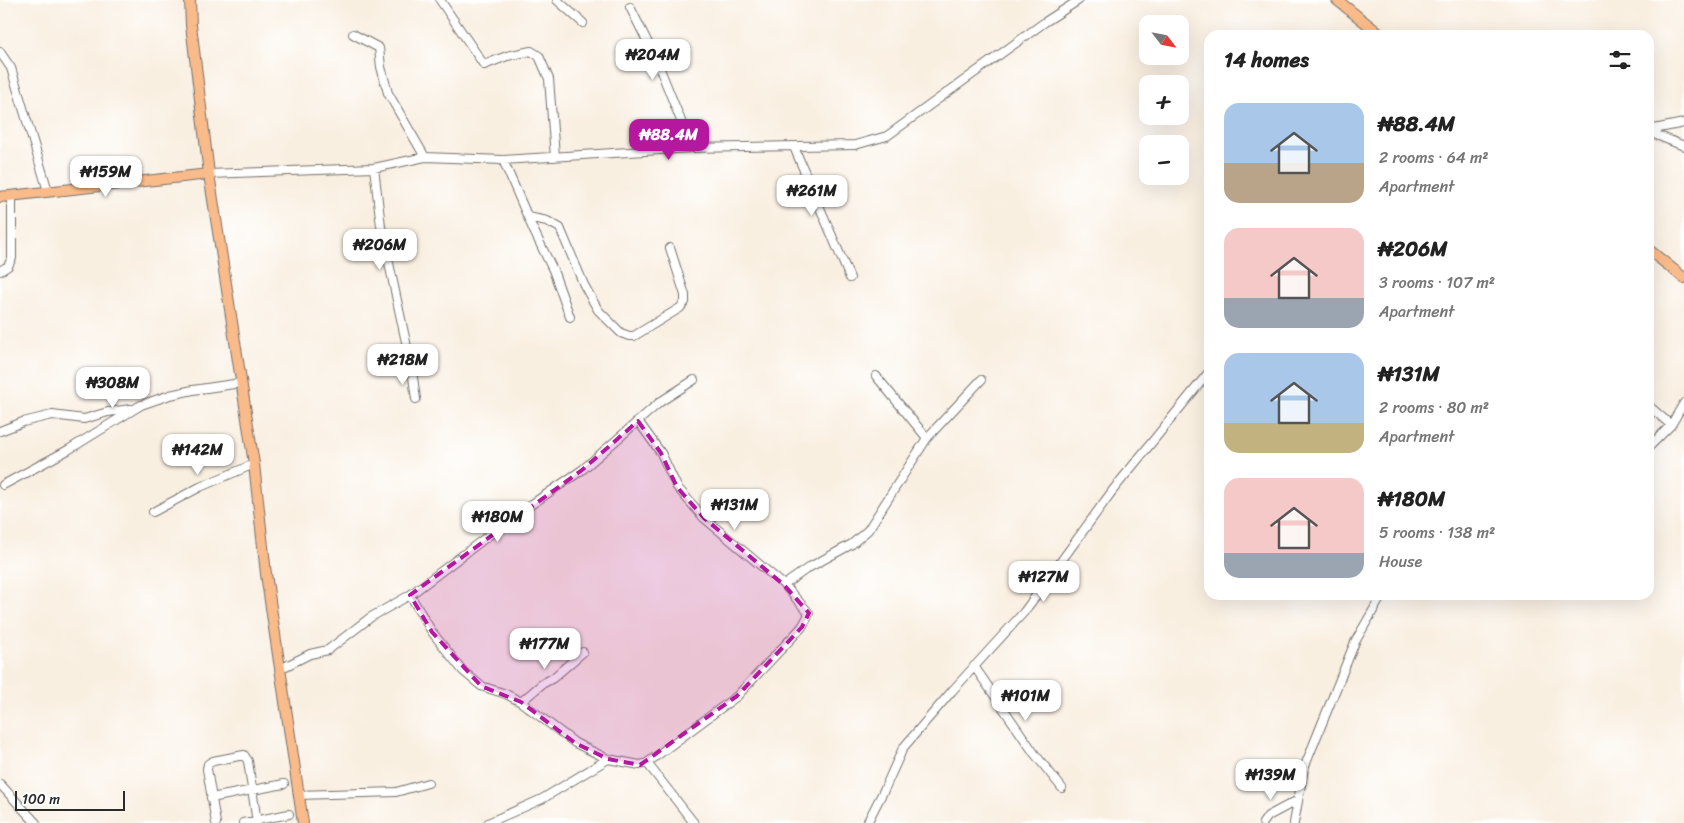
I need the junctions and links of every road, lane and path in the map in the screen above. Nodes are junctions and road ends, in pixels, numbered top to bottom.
1 (190, 0) edge
2 (440, 0) edge
3 (557, 0) edge
4 (1079, 0) edge
5 (1337, 0) edge
6 (630, 7) dead end
7 (583, 23) dead end
8 (1375, 30) edge
9 (353, 34) dead end
10 (0, 52) edge
11 (1684, 123) edge
12 (1654, 130) edge
13 (1654, 133) edge
14 (1684, 146) edge
15 (794, 147) junction
16 (692, 148) junction
17 (425, 157) junction
18 (555, 157) junction
19 (503, 160) junction
20 (374, 168) junction
21 (209, 174) junction
22 (48, 191) junction
23 (12, 196) junction
24 (0, 197) edge
25 (528, 217) junction
26 (670, 248) dead end
27 (1654, 254) edge
28 (0, 271) edge
29 (850, 278) dead end
30 (1684, 278) edge
31 (570, 317) dead end
32 (876, 376) dead end
33 (1204, 378) edge
34 (694, 380) dead end
35 (981, 380) dead end
36 (241, 384) junction
37 (416, 399) dead end
38 (1684, 403) edge
39 (135, 408) junction
40 (1654, 411) edge
41 (638, 421) junction
42 (1670, 425) junction
43 (0, 431) edge
44 (927, 438) junction
45 (1654, 442) edge
46 (254, 464) junction
47 (3, 485) dead end
48 (154, 512) dead end
49 (784, 585) junction
50 (410, 595) junction
51 (1379, 600) edge
52 (583, 652) dead end
53 (974, 666) junction
54 (280, 669) junction
55 (521, 702) junction
56 (608, 759) junction
57 (647, 763) junction
58 (428, 783) dead end
59 (0, 784) edge
60 (284, 784) dead end
61 (1062, 788) dead end
62 (252, 789) junction
63 (298, 795) junction
64 (212, 798) junction
65 (1298, 800) junction
66 (289, 814) dead end
67 (257, 822) edge
68 (36, 823) edge
69 (216, 823) edge
70 (243, 823) edge
71 (303, 823) edge
72 (489, 823) edge
73 (694, 823) edge
74 (867, 823) edge
75 (1264, 823) edge
76 (1294, 823) edge

1 - 21 main road
2 - 18 street
3 - 7 street
4 - 15 street
5 - 8 main road
6 - 16 street
9 - 17 street
10 - 22 street
11 - 12 street
13 - 14 street
15 - 16 street
15 - 29 street
16 - 18 street
17 - 19 street
17 - 20 street
18 - 19 street
19 - 25 street
20 - 21 street
20 - 37 street
21 - 22 main road
21 - 36 main road
22 - 23 main road
23 - 24 main road
23 - 28 street
25 - 26 street
25 - 31 street
27 - 30 main road
32 - 44 street
33 - 53 street
34 - 41 street
35 - 44 street
36 - 39 street
36 - 46 main road
38 - 42 street
39 - 43 street
39 - 47 street
40 - 42 street
41 - 49 street
41 - 50 street
42 - 45 street
44 - 49 street
46 - 48 street
46 - 54 main road
49 - 57 street
50 - 54 street
50 - 55 street
51 - 65 street
52 - 55 street
53 - 61 street
53 - 74 street
54 - 63 main road
55 - 56 street
56 - 57 street
56 - 72 street
57 - 73 street
58 - 63 street
59 - 68 street
60 - 62 street
62 - 64 street
62 - 64 street
62 - 67 street
63 - 71 main road
64 - 69 street
65 - 75 street
65 - 76 street
66 - 67 street
67 - 70 street

